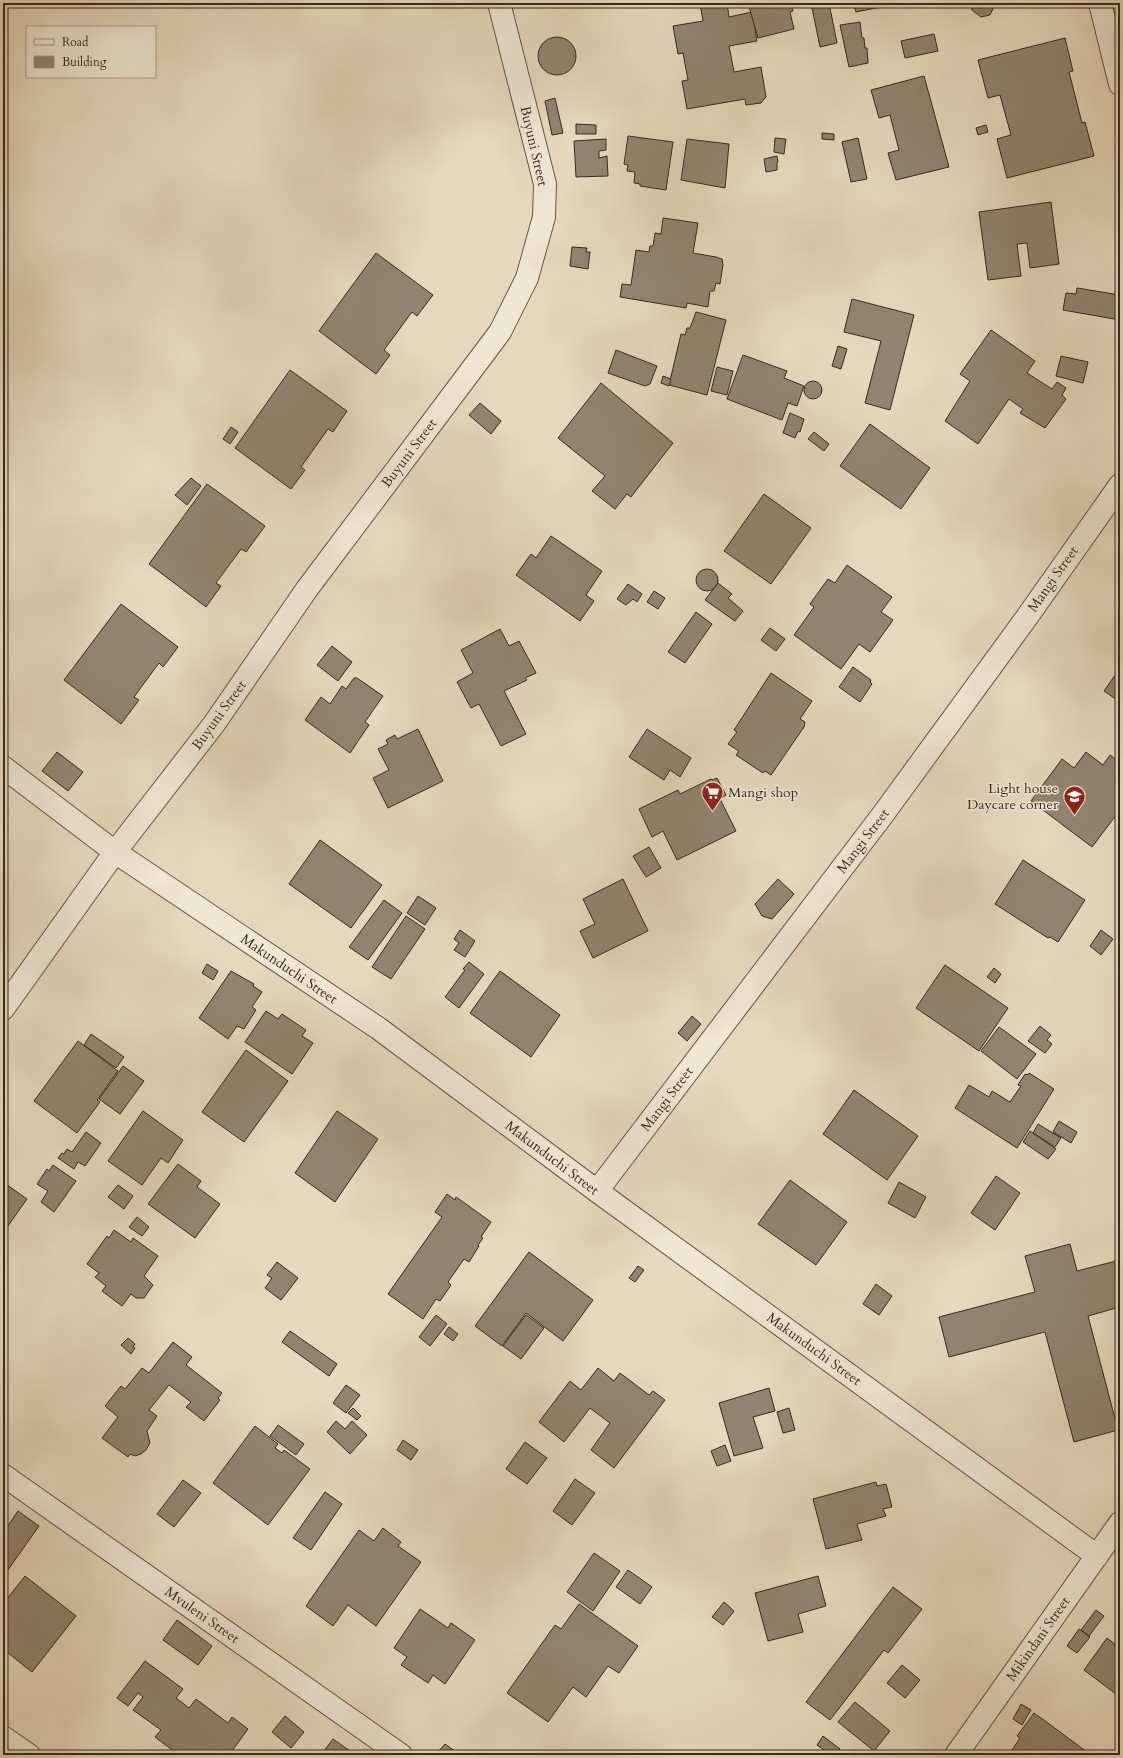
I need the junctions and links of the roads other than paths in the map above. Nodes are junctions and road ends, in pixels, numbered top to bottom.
1 (499, 3) edge
2 (1100, 3) edge
3 (1120, 84) edge
4 (1120, 485) edge
5 (3, 767) edge
6 (115, 852) junction
7 (3, 1009) edge
8 (598, 1191) junction
9 (3, 1475) edge
10 (1120, 1523) edge
11 (1097, 1556) junction
12 (3, 1737) edge
13 (29, 1755) edge
14 (400, 1755) edge
15 (956, 1755) edge

1 - 6 street, Buyuni Street
2 - 3 street
4 - 8 street, Mangi Street
5 - 6 street, Makunduchi Street
6 - 7 street, Buyuni Street
6 - 8 street, Makunduchi Street
8 - 11 street, Makunduchi Street
9 - 14 street, Mvuleni Street
10 - 11 street, Mikindani Street
11 - 15 street, Mikindani Street
12 - 13 street

